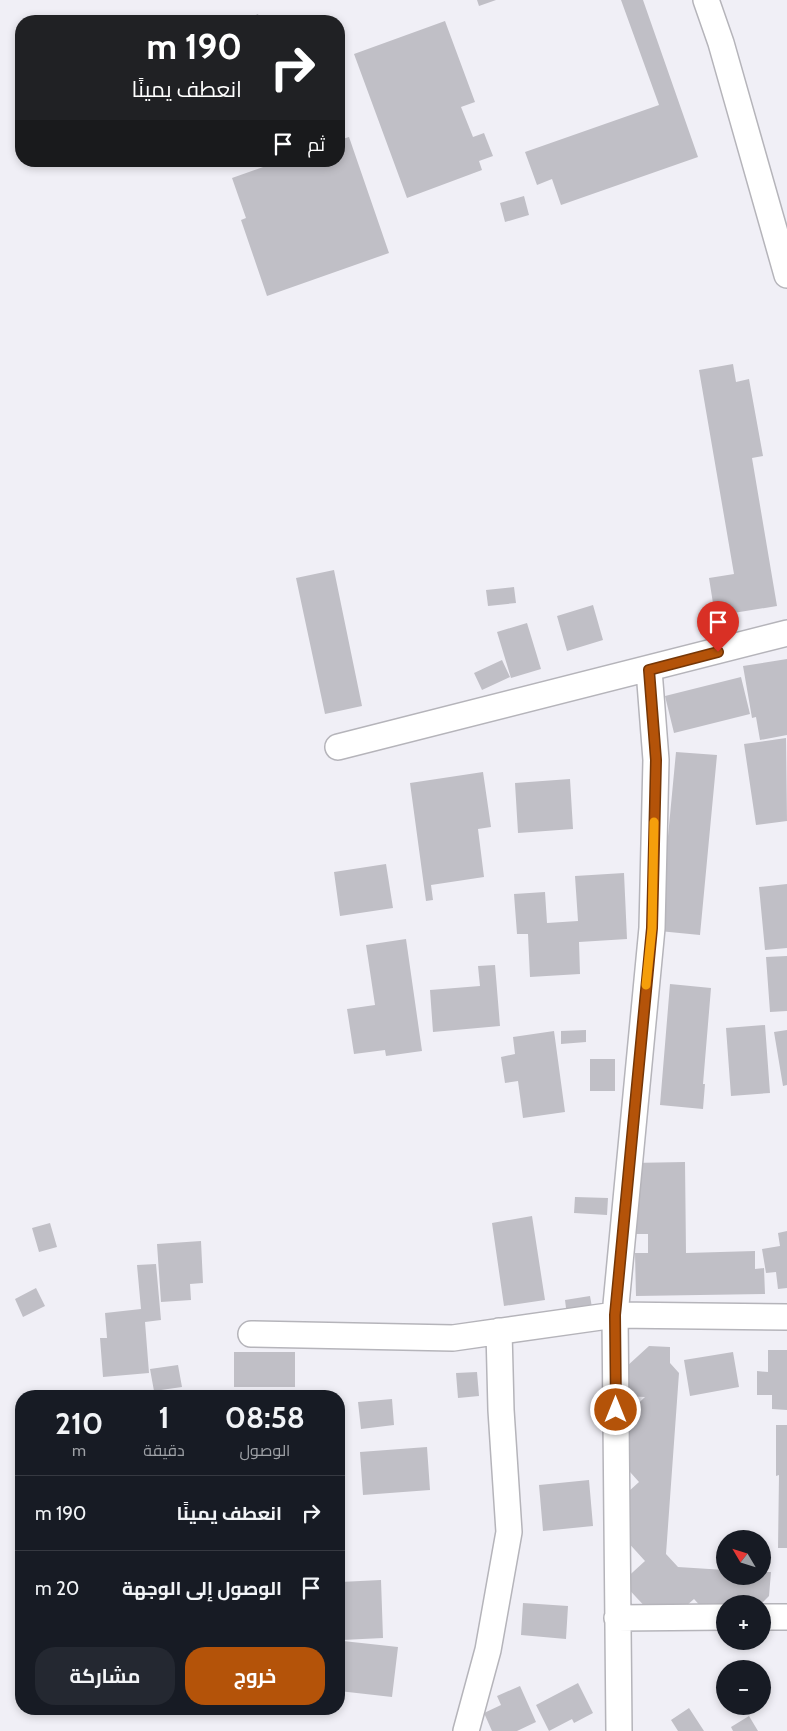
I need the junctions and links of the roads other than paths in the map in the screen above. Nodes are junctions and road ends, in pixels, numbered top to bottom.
1 (706, 0) edge
2 (787, 275) edge
3 (787, 633) edge
4 (649, 670) junction
5 (338, 748) dead end
6 (615, 1315) junction
7 (787, 1317) edge
8 (499, 1332) junction
9 (251, 1334) dead end
10 (716, 1617) edge
11 (771, 1617) edge
12 (787, 1617) edge
13 (617, 1618) junction
14 (466, 1731) edge
15 (619, 1731) edge

1 - 2 street
3 - 4 street
4 - 5 street
4 - 6 street
6 - 7 street
6 - 8 street
6 - 13 street
8 - 9 street
8 - 14 street
10 - 13 street
11 - 12 street
13 - 15 street

